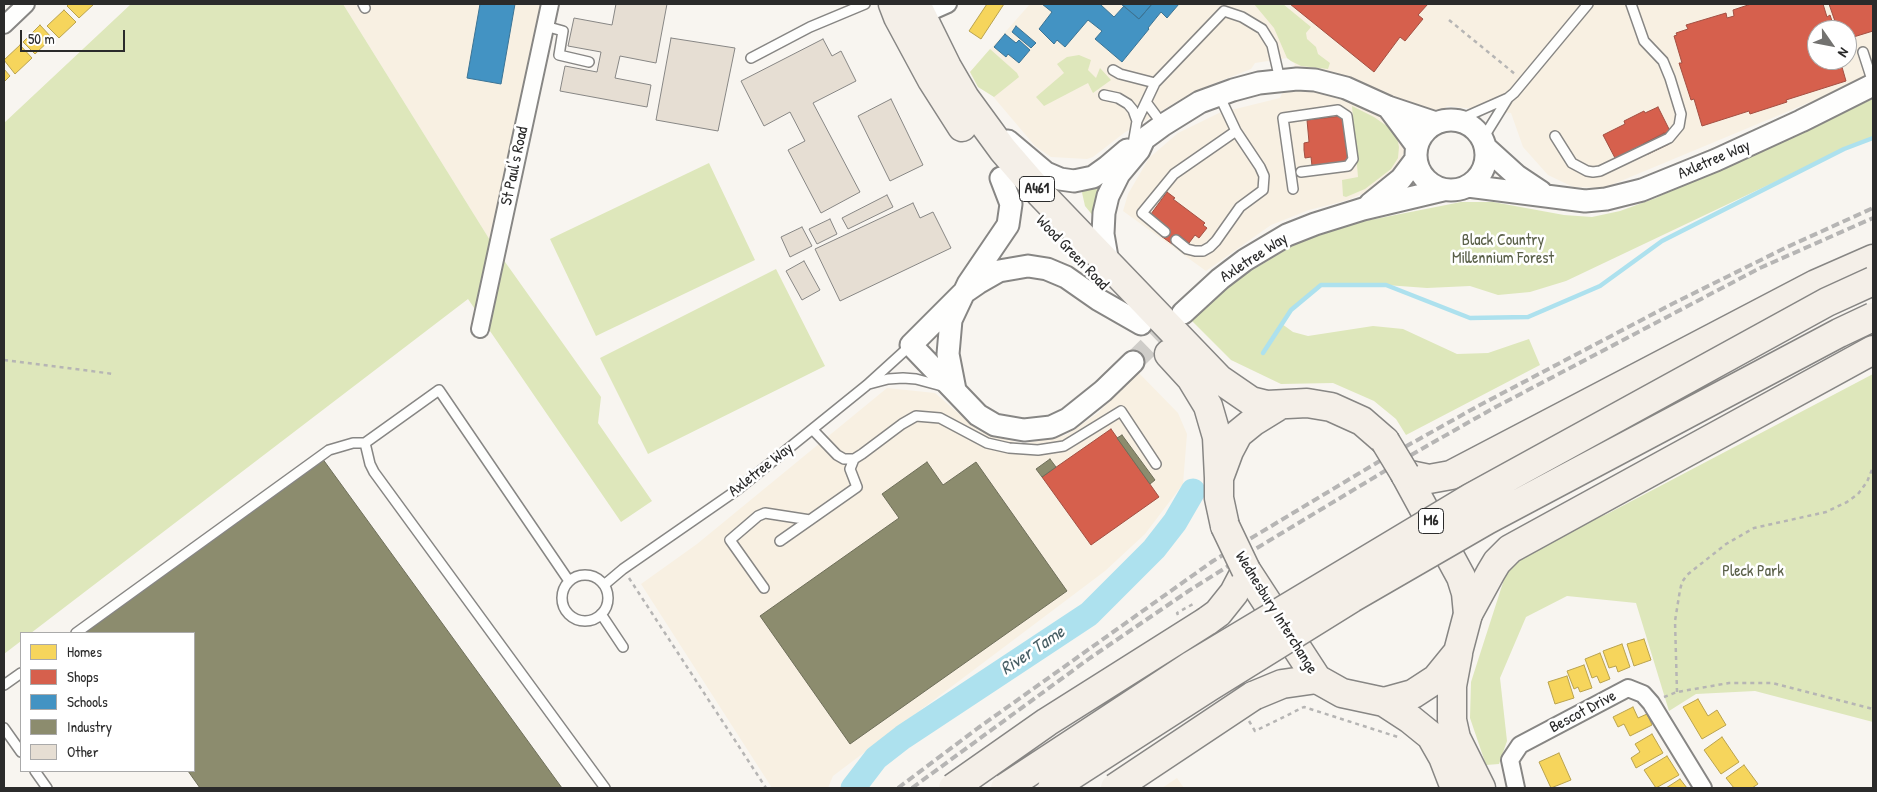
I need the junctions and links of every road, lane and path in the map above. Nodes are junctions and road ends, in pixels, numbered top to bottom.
1 (26, 4) edge
2 (550, 4) edge
3 (865, 4) edge
4 (893, 4) edge
5 (948, 4) edge
6 (1588, 4) edge
7 (1631, 4) edge
8 (1224, 7) edge
9 (918, 10) edge
10 (1448, 20) dead end
11 (4, 25) edge
12 (545, 26) junction
13 (1863, 52) dead end
14 (751, 58) dead end
15 (589, 62) dead end
16 (1113, 70) dead end
17 (1280, 80) junction
18 (1524, 82) junction
19 (1155, 83) junction
20 (1873, 84) edge
21 (1219, 94) junction
22 (1104, 95) dead end
23 (1508, 98) junction
24 (1146, 102) junction
25 (1128, 104) junction
26 (1388, 107) junction
27 (978, 118) junction
28 (1446, 122) junction
29 (1163, 125) junction
30 (1236, 132) junction
31 (1138, 135) junction
32 (1555, 136) dead end
33 (1484, 143) junction
34 (1416, 152) junction
35 (1301, 172) dead end
36 (1002, 178) junction
37 (1468, 186) junction
38 (1293, 189) dead end
39 (1443, 190) junction
40 (1545, 195) junction
41 (1363, 209) junction
42 (1165, 232) dead end
43 (1176, 240) dead end
44 (1873, 259) edge
45 (1108, 263) junction
46 (1873, 280) edge
47 (962, 294) junction
48 (1183, 313) tunnel mouth
49 (1873, 317) edge
50 (1141, 324) junction
51 (480, 329) dead end
52 (911, 345) junction
53 (1873, 350) edge
54 (4, 360) edge
55 (1133, 362) tunnel mouth
56 (114, 374) dead end
57 (867, 385) junction
58 (956, 392) junction
59 (1280, 405) junction
60 (813, 430) junction
61 (365, 443) junction
62 (854, 459) junction
63 (1156, 464) dead end
64 (1873, 467) edge
65 (1405, 474) junction
66 (1219, 478) junction
67 (810, 520) junction
68 (780, 541) dead end
69 (623, 569) junction
70 (1246, 570) junction
71 (569, 581) junction
72 (604, 585) junction
73 (764, 588) dead end
74 (601, 614) junction
75 (1468, 614) junction
76 (77, 632) edge
77 (623, 647) dead end
78 (1458, 652) junction
79 (20, 674) edge
80 (1317, 679) junction
81 (4, 685) edge
82 (1677, 692) junction
83 (1384, 702) junction
84 (1651, 703) junction
85 (1873, 709) edge
86 (4, 728) edge
87 (1255, 731) dead end
88 (1404, 740) dead end
89 (20, 751) edge
90 (35, 772) edge
91 (1466, 783) edge
92 (47, 788) edge
93 (605, 788) edge
94 (766, 788) edge
95 (953, 788) edge
96 (1005, 788) edge
97 (1052, 788) edge
98 (1115, 788) edge
99 (1516, 788) edge
100 (1704, 788) edge

1 - 11 street
2 - 12 street, St Paul's Road
3 - 14 lane
4 - 36 highway, Wood Green Road / A461
5 - 9 street
6 - 18 lane
7 - 32 lane
8 - 17 lane
8 - 19 lane
9 - 27 highway, Wood Green Road / A461
10 - 18 path
12 - 15 lane
12 - 51 street, St Paul's Road
13 - 20 lane
16 - 19 lane
17 - 21 street
17 - 26 street
18 - 23 lane
19 - 24 lane
20 - 40 street, Axletree Way
21 - 29 street
21 - 30 lane
22 - 25 lane
23 - 28 lane
23 - 33 lane
24 - 25 lane
24 - 29 lane
24 - 31 lane
25 - 31 lane
26 - 28 street
26 - 34 street
27 - 31 street
27 - 45 highway, Wood Green Road / A461
28 - 33 street
28 - 34 street
29 - 31 street
30 - 42 lane
30 - 43 lane
31 - 45 street
33 - 37 street
33 - 40 street, Axletree Way
34 - 39 street
34 - 41 street, Axletree Way
35 - 38 lane
36 - 47 street, Axletree Way
36 - 50 highway, Wood Green Road / A461
37 - 39 street
37 - 40 street, Axletree Way
39 - 41 street, Axletree Way
41 - 48 street, Axletree Way
44 - 65 highway
45 - 59 highway, Wood Green Road / A461
46 - 96 highway, M6, bridge
47 - 50 street, Axletree Way
47 - 52 street, Axletree Way
47 - 58 street, Axletree Way
49 - 97 highway, M6, bridge
50 - 66 highway, Wood Green Road / A461
52 - 57 lane, Axletree Way
52 - 58 street
53 - 75 highway
54 - 56 path
55 - 58 street
57 - 58 lane
57 - 60 lane, Axletree Way
59 - 65 highway, Wednesbury Interchange, bridge
59 - 66 highway, Wednesbury Interchange
60 - 62 lane
60 - 69 lane, Axletree Way
61 - 71 lane
61 - 76 lane
61 - 93 lane
62 - 63 lane
62 - 67 lane
64 - 82 path
65 - 75 highway, Wednesbury Interchange
66 - 70 highway, Wednesbury Interchange, bridge
67 - 68 lane
67 - 73 lane
69 - 72 lane, Axletree Way
69 - 94 path
70 - 80 highway, Wednesbury Interchange
70 - 95 highway, bridge
71 - 72 lane
71 - 74 lane
72 - 74 lane
74 - 77 lane
75 - 78 highway, Wednesbury Interchange
78 - 83 highway, Wednesbury Interchange
78 - 91 highway
79 - 81 lane
80 - 83 highway, Wednesbury Interchange
80 - 98 highway, bridge
82 - 84 path
82 - 85 path
83 - 91 highway
84 - 99 street, Bescot Drive
84 - 100 street, Bescot Drive
86 - 89 lane
87 - 88 path
90 - 92 lane

